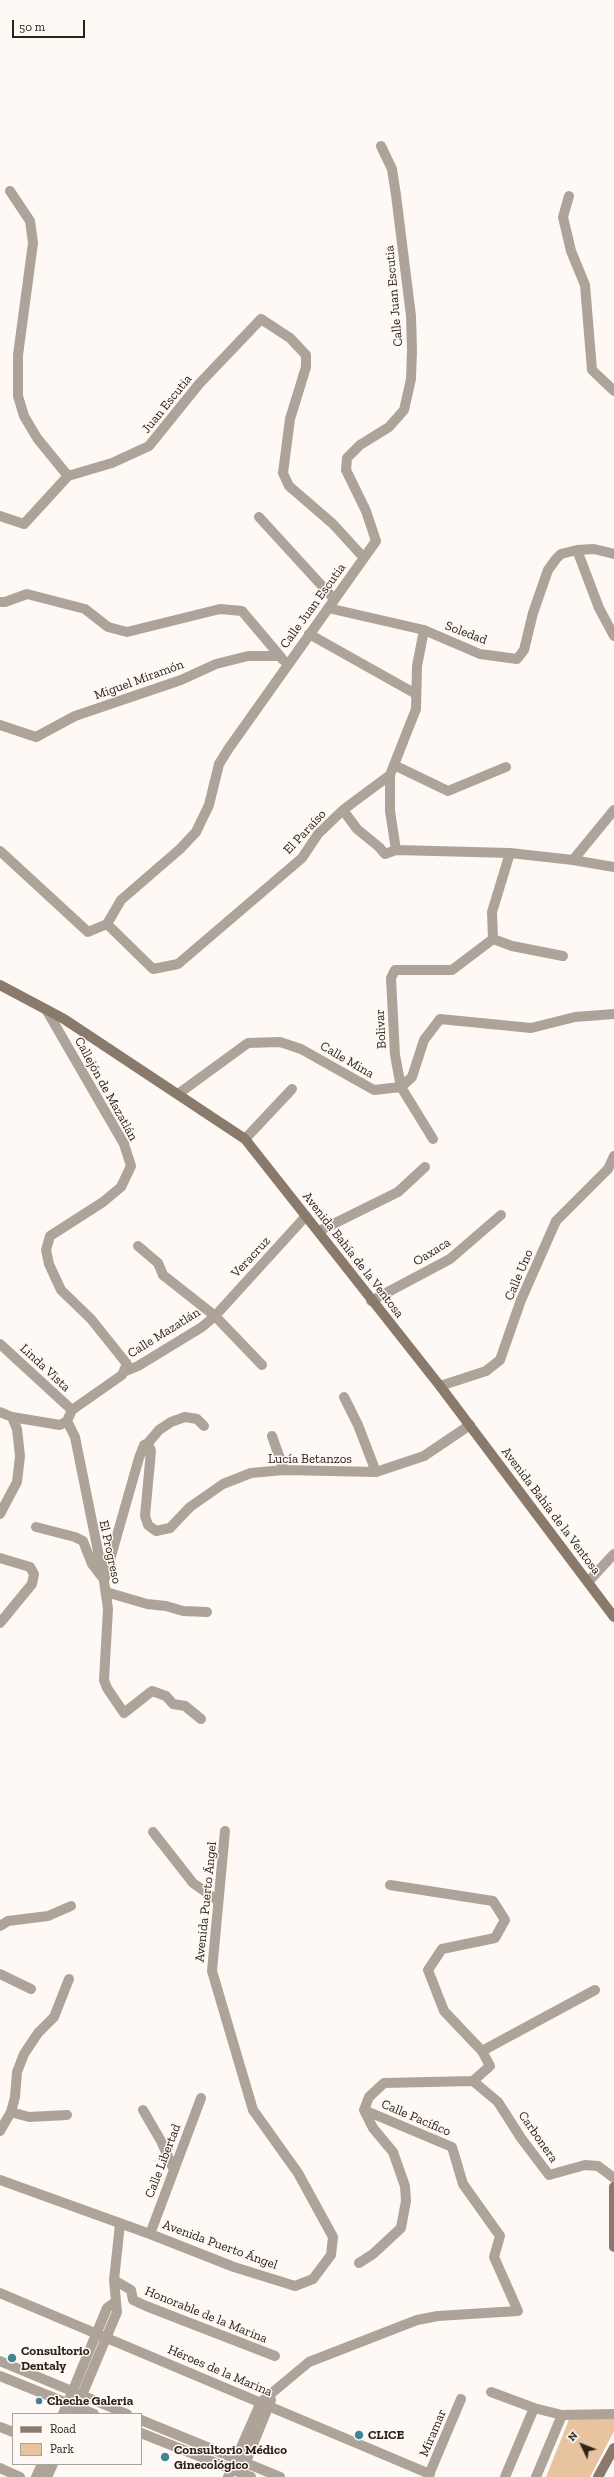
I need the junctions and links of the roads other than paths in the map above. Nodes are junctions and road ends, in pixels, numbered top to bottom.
1 (381, 146) dead end
2 (10, 191) dead end
3 (569, 196) dead end
4 (614, 391) edge
5 (68, 476) junction
6 (0, 516) edge
7 (259, 517) dead end
8 (577, 550) junction
9 (614, 554) edge
10 (364, 558) junction
11 (334, 599) junction
12 (0, 602) edge
13 (328, 608) junction
14 (424, 630) junction
15 (309, 634) junction
16 (614, 636) edge
17 (280, 656) junction
18 (288, 664) junction
19 (416, 694) junction
20 (0, 725) edge
21 (394, 764) junction
22 (506, 768) dead end
23 (390, 775) junction
24 (344, 810) junction
25 (614, 810) edge
26 (396, 850) junction
27 (0, 851) edge
28 (510, 853) junction
29 (573, 860) junction
30 (614, 867) edge
31 (107, 924) junction
32 (494, 939) junction
33 (563, 956) dead end
34 (0, 985) edge
35 (47, 1011) junction
36 (614, 1014) edge
37 (401, 1087) junction
38 (292, 1089) dead end
39 (178, 1094) junction
40 (245, 1139) junction
41 (433, 1139) dead end
42 (614, 1156) edge
43 (425, 1167) dead end
44 (611, 1170) edge
45 (501, 1215) dead end
46 (306, 1216) junction
47 (319, 1230) junction
48 (138, 1246) dead end
49 (371, 1301) junction
50 (215, 1316) junction
51 (0, 1344) edge
52 (122, 1356) joint
53 (262, 1365) dead end
54 (126, 1371) junction
55 (440, 1386) junction
56 (344, 1397) dead end
57 (72, 1410) junction
58 (0, 1412) edge
59 (12, 1417) junction
60 (67, 1421) junction
61 (204, 1426) dead end
62 (470, 1426) junction
63 (272, 1436) dead end
64 (148, 1443) junction
65 (284, 1470) junction
66 (376, 1472) junction
67 (0, 1514) edge
68 (36, 1527) dead end
69 (614, 1554) edge
70 (0, 1558) edge
71 (104, 1581) junction
72 (588, 1582) junction
73 (106, 1592) junction
74 (207, 1612) dead end
75 (614, 1617) edge
76 (0, 1623) edge
77 (201, 1719) dead end
78 (225, 1831) dead end
79 (153, 1832) dead end
80 (390, 1885) dead end
81 (217, 1900) junction
82 (71, 1906) dead end
83 (0, 1926) edge
84 (0, 1974) edge
85 (69, 1980) dead end
86 (31, 1989) dead end
87 (595, 1990) dead end
88 (482, 2051) junction
89 (474, 2081) junction
90 (200, 2098) dead end
91 (143, 2110) dead end
92 (364, 2110) junction
93 (11, 2112) junction
94 (67, 2115) dead end
95 (0, 2131) edge
96 (174, 2170) junction
97 (614, 2178) edge
98 (0, 2180) edge
99 (614, 2187) edge
100 (120, 2224) junction
101 (150, 2234) junction
102 (614, 2247) edge
103 (359, 2263) dead end
104 (114, 2280) junction
105 (0, 2293) edge
106 (102, 2335) junction
107 (274, 2356) dead end
108 (0, 2362) edge
109 (0, 2376) edge
110 (491, 2392) dead end
111 (77, 2393) junction
112 (461, 2399) dead end
113 (265, 2404) junction
114 (73, 2408) edge
115 (534, 2408) junction
116 (90, 2413) edge
117 (125, 2413) edge
118 (614, 2414) edge
119 (562, 2415) junction
120 (142, 2420) edge
121 (0, 2426) edge
122 (12, 2432) edge
123 (142, 2433) edge
124 (614, 2448) edge
125 (236, 2459) junction
126 (246, 2463) junction
127 (42, 2465) edge
128 (53, 2465) edge
129 (0, 2468) edge
130 (230, 2473) edge
131 (244, 2476) edge
132 (429, 2476) edge
133 (20, 2477) edge
134 (36, 2477) edge
135 (47, 2477) edge
136 (280, 2477) edge
137 (505, 2477) edge
138 (536, 2477) edge
139 (598, 2477) edge

1 - 10 street, Calle Juan Escutia
2 - 5 street
3 - 4 street
5 - 6 street
5 - 10 street, Juan Escutia
7 - 11 street
8 - 9 street
8 - 14 street, Soledad
8 - 16 street
10 - 11 street, Calle Juan Escutia
11 - 13 street, Calle Juan Escutia
12 - 17 street
13 - 14 street, Soledad
13 - 15 street, Calle Juan Escutia
14 - 19 street
15 - 18 street, Calle Juan Escutia
15 - 19 street
17 - 18 street
17 - 20 street, Miguel Miramón
18 - 31 street, Calle Juan Escutia
19 - 21 street
21 - 22 street
21 - 23 street
23 - 24 street, El Paraíso
23 - 26 street
24 - 26 street
24 - 31 street, El Paraíso
25 - 29 street
26 - 28 street
27 - 31 street
28 - 29 street
28 - 32 street
29 - 30 street
32 - 33 street
32 - 37 street, Bolivar
34 - 35 main road, Avenida Bahía de la Ventosa
35 - 39 main road, Avenida Bahía de la Ventosa
35 - 52 street, Callejón de Mazatlán
36 - 37 street
37 - 39 street, Calle Mina
37 - 41 street
38 - 40 street
39 - 40 main road, Avenida Bahía de la Ventosa
40 - 46 main road, Avenida Bahía de la Ventosa
42 - 44 street, Calle Uno
43 - 47 street
44 - 55 street, Calle Uno
45 - 49 street, Oaxaca
46 - 47 main road, Avenida Bahía de la Ventosa
46 - 50 street, Veracruz
47 - 49 main road, Avenida Bahía de la Ventosa
48 - 50 street
49 - 55 main road, Avenida Bahía de la Ventosa
50 - 53 street
50 - 54 street, Calle Mazatlán
51 - 57 street, Linda Vista
52 - 54 street, Calle Mazatlán
54 - 57 street, Calle Mazatlán
55 - 62 main road, Avenida Bahía de la Ventosa
56 - 66 street
57 - 60 street, Calle Mazatlán
58 - 59 street
59 - 60 street
59 - 67 street
60 - 71 street, El Progreso
61 - 64 street
62 - 66 street, Lucía Betanzos
62 - 72 main road, Avenida Bahía de la Ventosa
63 - 65 street
64 - 65 street, Lucía Betanzos
64 - 71 street
65 - 66 street, Lucía Betanzos
68 - 71 street
69 - 72 street
70 - 76 street
71 - 73 street, El Progreso
72 - 75 main road, Avenida Bahía de la Ventosa
73 - 74 street
73 - 77 street, El Progreso
78 - 81 street, Avenida Puerto Ángel
79 - 81 street
80 - 88 street
81 - 101 street, Avenida Puerto Ángel
82 - 83 street
84 - 86 street
85 - 93 street
87 - 88 street
88 - 89 street
89 - 92 street, Calle Pacífico
89 - 97 street, Carbonera
90 - 96 street, Calle Libertad
91 - 96 street
92 - 103 street
92 - 113 street, Calle Pacífico
93 - 94 street
93 - 95 street
96 - 101 street, Calle Libertad
98 - 100 street, Avenida Puerto Ángel
99 - 102 main road
100 - 101 street, Avenida Puerto Ángel
100 - 104 street
104 - 106 street
104 - 107 street, Honorable de la Marina
105 - 106 street, Héroes de la Marina
106 - 111 street
106 - 113 street, Héroes de la Marina
108 - 111 street
109 - 114 street
110 - 115 street
111 - 114 street
111 - 117 street
112 - 132 street, Miramar
113 - 125 street
113 - 126 street
113 - 132 street, Héroes de la Marina
114 - 116 street
115 - 119 street
115 - 137 street
118 - 119 street
119 - 138 street
120 - 125 street
121 - 122 street
123 - 130 street
124 - 139 main road
125 - 126 street
125 - 130 street
126 - 131 street
126 - 136 street
127 - 134 street
128 - 135 street
129 - 133 street
130 - 131 street

